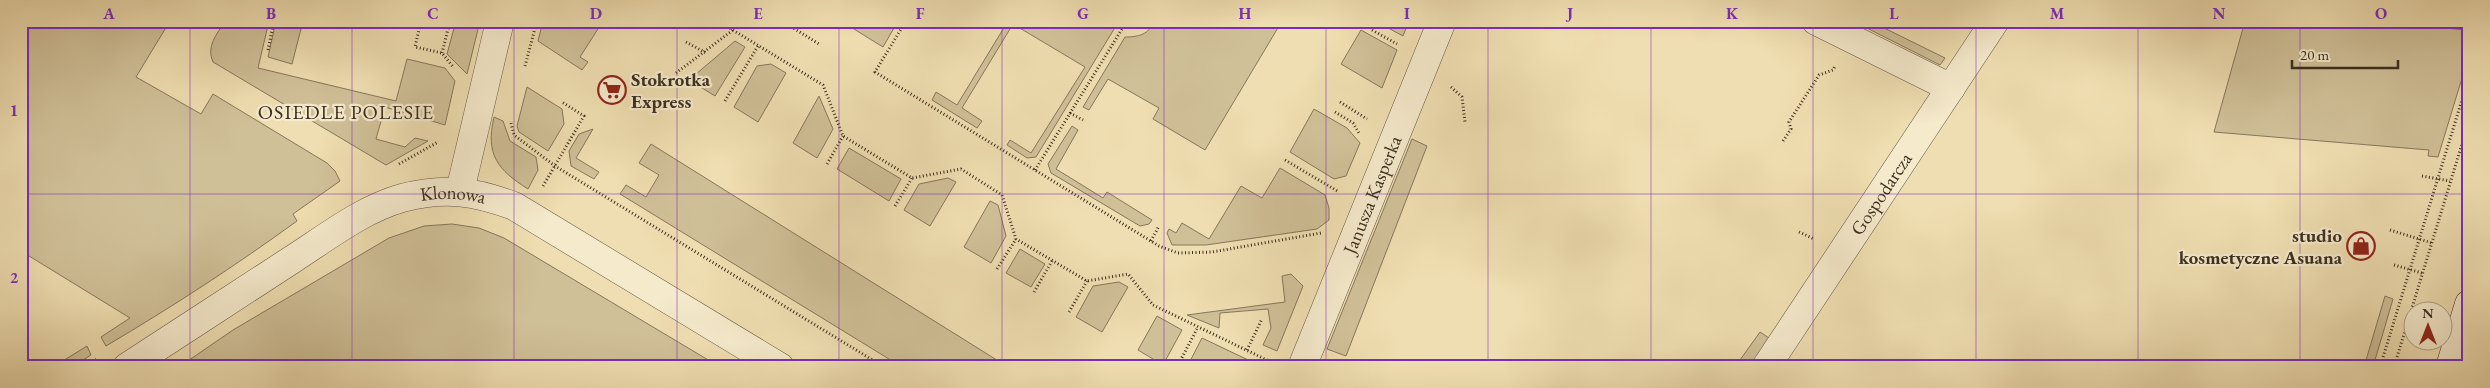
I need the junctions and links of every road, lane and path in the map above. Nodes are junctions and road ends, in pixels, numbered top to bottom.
1 (274, 21) edge
2 (421, 21) edge
3 (450, 21) edge
4 (500, 21) edge
5 (537, 21) edge
6 (718, 21) edge
7 (782, 21) edge
8 (906, 21) edge
9 (1127, 21) edge
10 (1442, 21) edge
11 (1816, 21) edge
12 (1995, 21) edge
13 (733, 30) junction
14 (1372, 30) dead end
15 (533, 37) dead end
16 (686, 42) dead end
17 (819, 44) dead end
18 (1398, 44) dead end
19 (758, 46) junction
20 (268, 50) dead end
21 (706, 53) junction
22 (1836, 63) dead end
23 (676, 74) dead end
24 (2469, 78) edge
25 (1444, 84) dead end
26 (1951, 88) junction
27 (725, 101) dead end
28 (562, 102) dead end
29 (1340, 102) dead end
30 (1335, 112) dead end
31 (1070, 113) junction
32 (512, 120) dead end
33 (1084, 120) dead end
34 (1368, 120) dead end
35 (2469, 121) edge
36 (1465, 122) dead end
37 (843, 136) junction
38 (1362, 138) dead end
39 (1783, 141) dead end
40 (1285, 160) dead end
41 (827, 164) dead end
42 (555, 166) junction
43 (1034, 170) junction
44 (2422, 176) dead end
45 (912, 178) junction
46 (2438, 179) junction
47 (2450, 181) junction
48 (460, 191) junction
49 (1346, 196) dead end
50 (895, 206) dead end
51 (1159, 226) dead end
52 (2390, 230) dead end
53 (1323, 233) dead end
54 (1016, 239) junction
55 (2419, 239) junction
56 (1151, 241) junction
57 (2432, 243) junction
58 (1052, 261) junction
59 (2394, 265) dead end
60 (997, 269) dead end
61 (2409, 269) junction
62 (2422, 273) junction
63 (1087, 281) junction
64 (1034, 292) dead end
65 (2469, 304) edge
66 (1069, 312) dead end
67 (1262, 319) dead end
68 (1198, 327) junction
69 (1247, 350) junction
70 (1290, 366) edge
71 (127, 367) edge
72 (780, 367) edge
73 (884, 367) edge
74 (1177, 367) edge
75 (1766, 367) edge
76 (2380, 367) edge
77 (2394, 367) edge
78 (2450, 367) edge

1 - 20 path
2 - 3 path
4 - 48 street
5 - 15 path
6 - 13 path
7 - 17 path
8 - 43 path
9 - 31 path
10 - 70 street, Janusza Kasperka
11 - 26 street
12 - 26 street, Gospodarcza
13 - 19 path
13 - 21 path
14 - 18 path
16 - 21 path
19 - 27 path
19 - 37 path
21 - 23 path
22 - 39 path
24 - 46 path
25 - 36 path
26 - 75 street, Gospodarcza
28 - 42 path
29 - 34 path
30 - 38 path
31 - 33 path
31 - 43 path
32 - 42 path
35 - 47 path
37 - 41 path
37 - 45 path
40 - 49 path
42 - 73 path
43 - 56 path
44 - 46 path
45 - 50 path
45 - 54 path
46 - 47 path
46 - 55 path
47 - 57 path
48 - 71 street, Klonowa
48 - 72 street, Klonowa
51 - 56 path
52 - 55 path
53 - 56 path
54 - 58 path
54 - 60 path
55 - 57 path
55 - 61 path
57 - 62 path
58 - 63 path
58 - 64 path
59 - 61 path
61 - 62 path
61 - 76 path
62 - 77 path
63 - 66 path
63 - 68 path
65 - 78 street
67 - 69 path
68 - 69 path
68 - 74 path
69 - 70 path

